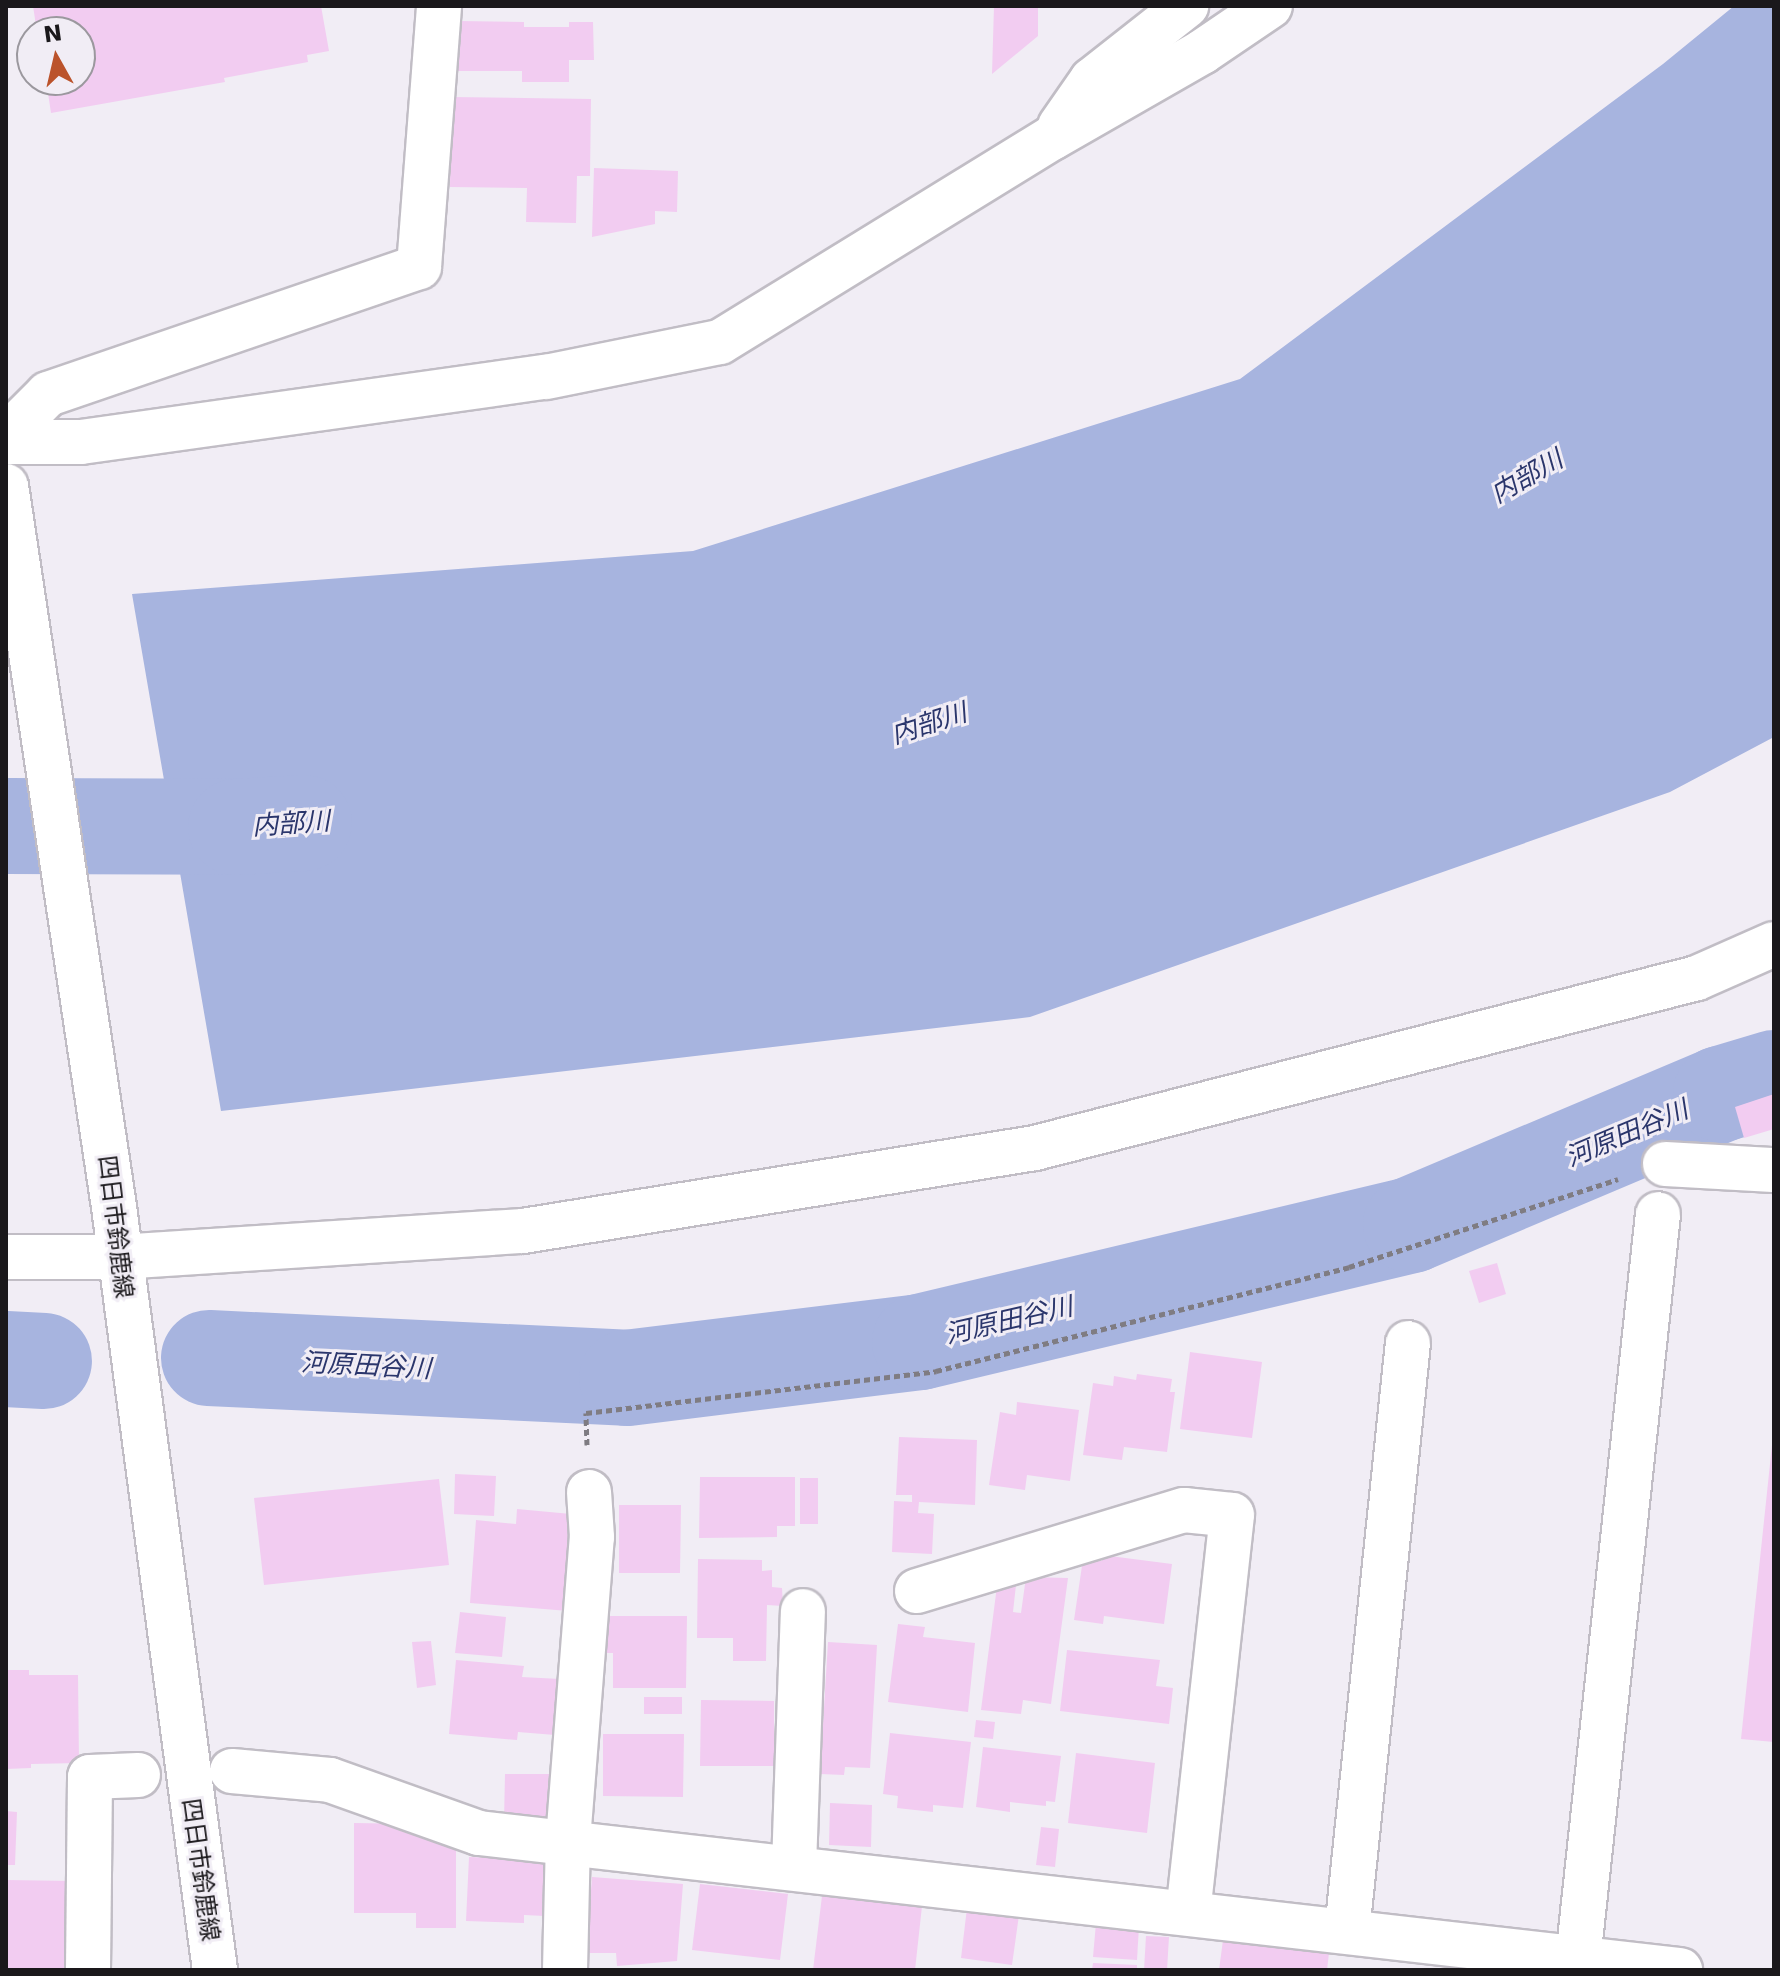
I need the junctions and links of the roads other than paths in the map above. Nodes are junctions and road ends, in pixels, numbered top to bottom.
1 (439, 6) edge
2 (1186, 6) edge
3 (1270, 6) edge
4 (1052, 138) junction
5 (6, 439) edge
6 (6, 486) edge
7 (1774, 944) edge
8 (1665, 1164) road end
9 (1774, 1170) edge
10 (1658, 1214) dead end
11 (6, 1257) edge
12 (119, 1257) junction
13 (1408, 1343) dead end
14 (589, 1492) road end
15 (917, 1591) dead end
16 (803, 1611) dead end
17 (232, 1771) dead end
18 (138, 1775) dead end
19 (568, 1840) junction
20 (794, 1866) junction
21 (1188, 1913) junction
22 (1347, 1931) junction
23 (1578, 1959) junction
24 (88, 1970) edge
25 (215, 1970) edge
26 (565, 1970) edge
27 (1680, 1970) edge

1 - 5 street
2 - 4 street
3 - 4 street
4 - 5 street
6 - 12 street, 四日市鈴鹿線
7 - 12 street
8 - 9 street
10 - 23 street
11 - 12 street
12 - 25 street, 四日市鈴鹿線
13 - 22 street
14 - 19 street
15 - 21 street
16 - 20 street
17 - 19 street
18 - 24 street
19 - 20 street
19 - 26 street
20 - 21 street
21 - 22 street
22 - 23 street
23 - 27 street

